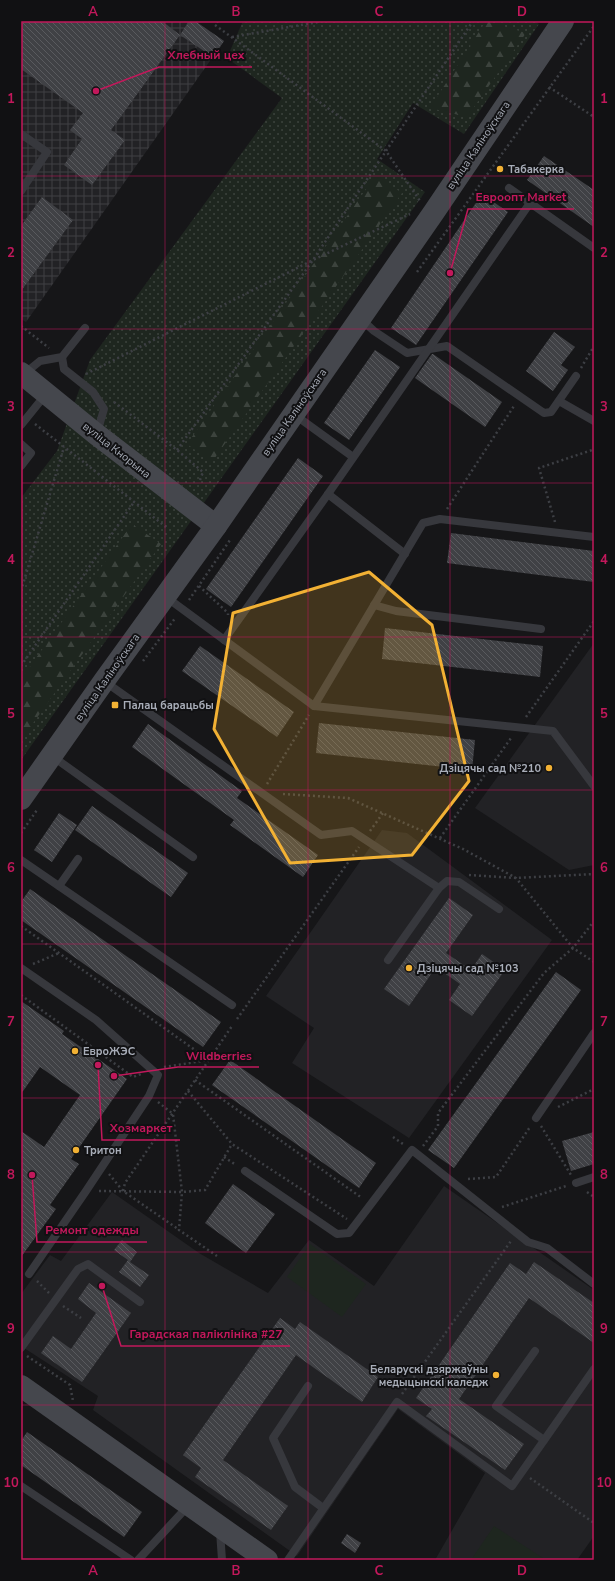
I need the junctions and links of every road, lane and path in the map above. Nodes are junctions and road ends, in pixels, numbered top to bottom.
1 (218, 21) edge
2 (324, 21) edge
3 (473, 21) edge
4 (559, 22) edge
5 (232, 37) junction
6 (549, 87) dead end
7 (594, 117) edge
8 (21, 134) edge
9 (386, 151) junction
10 (509, 188) dead end
11 (21, 191) edge
12 (420, 202) dead end
13 (530, 203) junction
14 (412, 213) dead end
15 (594, 248) edge
16 (313, 260) junction
17 (359, 318) junction
18 (21, 326) edge
19 (85, 328) dead end
20 (594, 346) edge
21 (428, 349) junction
22 (62, 357) junction
23 (22, 373) edge
24 (86, 374) junction
25 (576, 376) joint
26 (89, 380) dead end
27 (47, 394) junction
28 (520, 397) junction
29 (110, 399) dead end
30 (559, 401) junction
31 (293, 414) junction
32 (27, 418) junction
33 (594, 421) edge
34 (21, 425) edge
35 (96, 434) junction
36 (21, 444) edge
37 (64, 447) junction
38 (177, 450) junction
39 (592, 450) dead end
40 (353, 457) junction
41 (21, 466) edge
42 (200, 480) dead end
43 (328, 494) junction
44 (134, 502) junction
45 (440, 519) junction
46 (216, 526) junction
47 (166, 527) dead end
48 (558, 533) junction
49 (594, 537) edge
50 (405, 554) junction
51 (199, 586) dead end
52 (21, 591) edge
53 (165, 596) junction
54 (374, 605) junction
55 (541, 628) dead end
56 (224, 640) junction
57 (21, 666) edge
58 (104, 681) junction
59 (314, 706) junction
60 (52, 755) junction
61 (594, 786) edge
62 (262, 793) junction
63 (21, 799) edge
64 (383, 813) junction
65 (364, 840) junction
66 (193, 857) dead end
67 (78, 859) dead end
68 (21, 860) edge
69 (463, 874) dead end
70 (594, 874) edge
71 (516, 878) junction
72 (58, 886) junction
73 (439, 888) junction
74 (499, 909) dead end
75 (594, 921) edge
76 (21, 926) edge
77 (573, 948) junction
78 (59, 954) junction
79 (388, 960) dead end
80 (594, 962) edge
81 (21, 968) edge
82 (21, 995) edge
83 (232, 1005) dead end
84 (237, 1020) dead end
85 (232, 1026) dead end
86 (594, 1033) edge
87 (209, 1060) junction
88 (150, 1069) junction
89 (133, 1077) dead end
90 (196, 1080) junction
91 (594, 1089) edge
92 (188, 1091) junction
93 (161, 1105) dead end
94 (173, 1114) junction
95 (536, 1118) junction
96 (232, 1144) junction
97 (417, 1154) junction
98 (224, 1157) junction
99 (103, 1166) junction
100 (245, 1171) joint
101 (594, 1177) edge
102 (451, 1181) junction
103 (576, 1183) junction
104 (86, 1191) junction
105 (124, 1191) junction
106 (182, 1192) junction
107 (371, 1204) junction
108 (490, 1211) junction
109 (356, 1225) junction
110 (179, 1230) junction
111 (517, 1233) junction
112 (217, 1256) dead end
113 (29, 1274) dead end
114 (594, 1284) edge
115 (140, 1302) dead end
116 (21, 1348) edge
117 (534, 1352) dead end
118 (21, 1355) edge
119 (594, 1369) edge
120 (308, 1386) dead end
121 (23, 1391) edge
122 (397, 1402) junction
123 (74, 1407) dead end
124 (544, 1440) junction
125 (521, 1472) junction
126 (21, 1486) edge
127 (189, 1505) junction
128 (323, 1508) junction
129 (594, 1522) edge
130 (219, 1526) junction
131 (130, 1560) edge
132 (138, 1560) edge
133 (222, 1560) edge
134 (267, 1560) edge
135 (288, 1560) edge

1 - 5 path
2 - 5 path
3 - 9 path
4 - 17 main road, вуліца Каліноўскага
5 - 9 path
6 - 7 path
8 - 11 lane
9 - 12 path
9 - 16 path
10 - 13 lane
13 - 15 lane
13 - 21 lane
14 - 16 path
16 - 24 path
16 - 38 path
17 - 21 lane
17 - 31 main road, вуліца Каліноўскага
18 - 22 path
19 - 22 lane
20 - 25 path
21 - 28 lane
21 - 40 lane
22 - 23 lane
22 - 24 path
22 - 35 lane
23 - 27 main road, вуліца Кнорына
24 - 26 path
25 - 30 lane
27 - 32 lane
27 - 35 main road, вуліца Кнорына
28 - 30 lane
28 - 45 path
29 - 38 path
30 - 33 lane
31 - 40 lane
31 - 46 main road, вуліца Каліноўскага
32 - 34 lane
32 - 37 path
35 - 46 main road, вуліца Кнорына
36 - 41 lane
37 - 44 path
37 - 52 path
38 - 42 path
39 - 48 path
40 - 43 lane
43 - 50 lane
43 - 56 lane
44 - 47 path
44 - 57 path
45 - 48 lane
45 - 50 lane
46 - 53 main road, вуліца Каліноўскага
48 - 49 lane
50 - 54 lane
51 - 56 path
53 - 56 lane
53 - 58 main road, вуліца Каліноўскага
54 - 55 lane
54 - 59 lane
56 - 59 lane
58 - 60 main road, вуліца Каліноўскага
58 - 62 lane
59 - 61 lane
59 - 62 path
60 - 63 main road, вуліца Каліноўскага
60 - 66 lane
62 - 64 path
62 - 65 lane
64 - 65 path
64 - 71 path
65 - 73 lane
65 - 84 path
67 - 72 lane
68 - 72 lane
69 - 71 path
70 - 71 path
71 - 77 path
72 - 83 lane
73 - 74 lane
73 - 79 lane
75 - 77 path
76 - 78 path
77 - 80 path
77 - 97 path
78 - 81 path
78 - 87 path
81 - 88 lane
82 - 89 path
85 - 87 path
86 - 95 lane
87 - 88 path
87 - 90 path
88 - 99 lane
90 - 92 path
90 - 107 path
91 - 95 path
92 - 94 path
92 - 96 path
93 - 94 path
94 - 105 path
94 - 106 path
95 - 102 path
95 - 103 path
96 - 98 path
96 - 109 path
97 - 102 lane
97 - 107 lane
98 - 100 path
98 - 106 path
99 - 104 lane
99 - 105 path
100 - 109 lane
101 - 103 lane
102 - 108 lane
103 - 108 path
104 - 105 path
104 - 113 lane
105 - 106 path
105 - 110 path
106 - 110 path
107 - 109 lane
108 - 111 lane
110 - 112 path
111 - 114 lane
111 - 122 path
115 - 116 lane
117 - 124 lane
118 - 123 path
119 - 124 lane
120 - 128 lane
121 - 127 main road
122 - 125 lane
122 - 128 lane
124 - 125 lane
125 - 129 path
126 - 131 lane
127 - 130 main road
127 - 132 lane
128 - 135 lane
130 - 133 lane
130 - 134 main road

